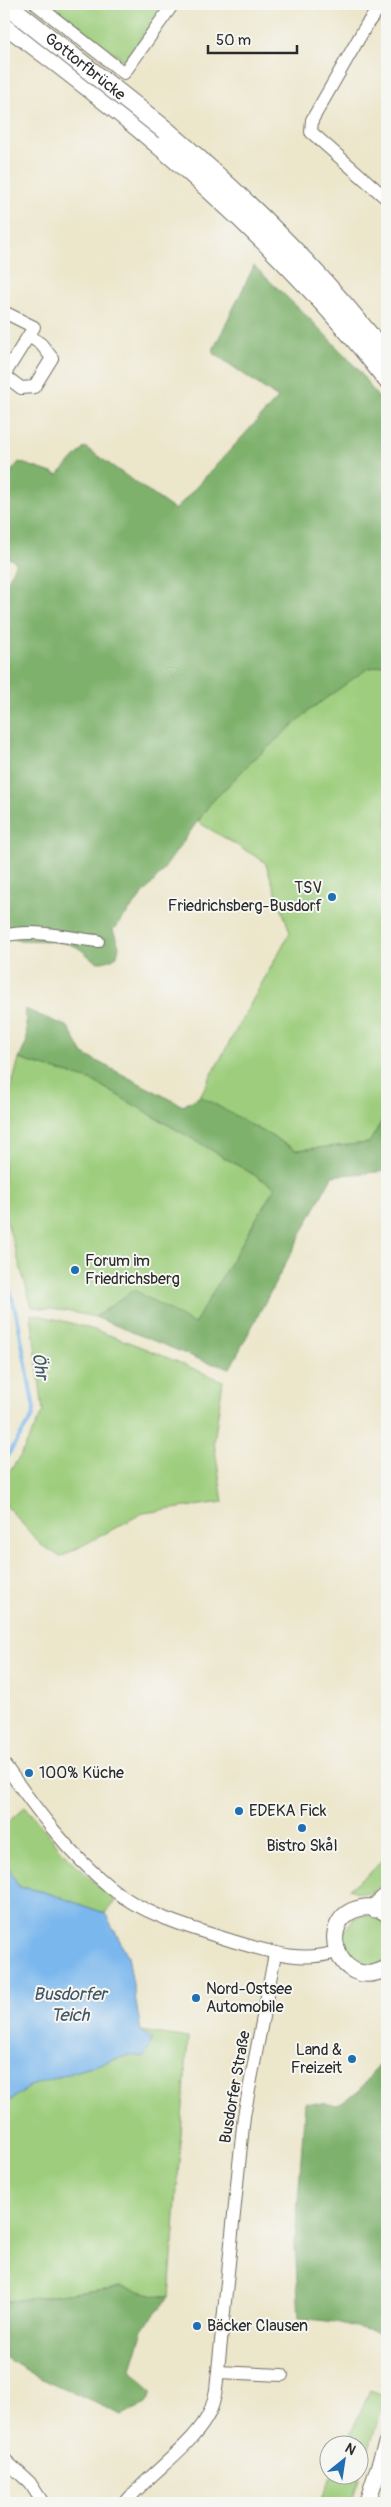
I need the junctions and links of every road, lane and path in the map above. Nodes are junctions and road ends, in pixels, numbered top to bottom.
1 (6, 4) edge
2 (16, 4) edge
3 (36, 4) edge
4 (172, 4) edge
5 (382, 4) edge
6 (4, 18) edge
7 (4, 23) edge
8 (159, 136) junction
9 (387, 199) edge
10 (4, 312) edge
11 (29, 336) dead end
12 (387, 358) edge
13 (387, 379) edge
14 (4, 936) edge
15 (98, 942) dead end
16 (4, 1764) edge
17 (383, 1906) edge
18 (336, 1952) junction
19 (275, 1954) junction
20 (387, 1968) edge
21 (218, 2372) junction
22 (282, 2375) dead end
23 (387, 2442) edge
24 (4, 2459) edge
25 (43, 2503) edge
26 (125, 2503) edge
27 (368, 2503) edge

1 - 8 highway, Gottorfbrücke, bridge
2 - 6 street
3 - 4 street
5 - 9 street
7 - 8 highway, Gottorfbrücke
8 - 12 highway
8 - 13 highway
10 - 11 street
14 - 15 street
16 - 19 street
17 - 18 main road
18 - 19 street
18 - 20 main road
19 - 21 street, Busdorfer Straße
21 - 22 street
21 - 26 street, Busdorfer Straße
23 - 27 main road
24 - 25 street

